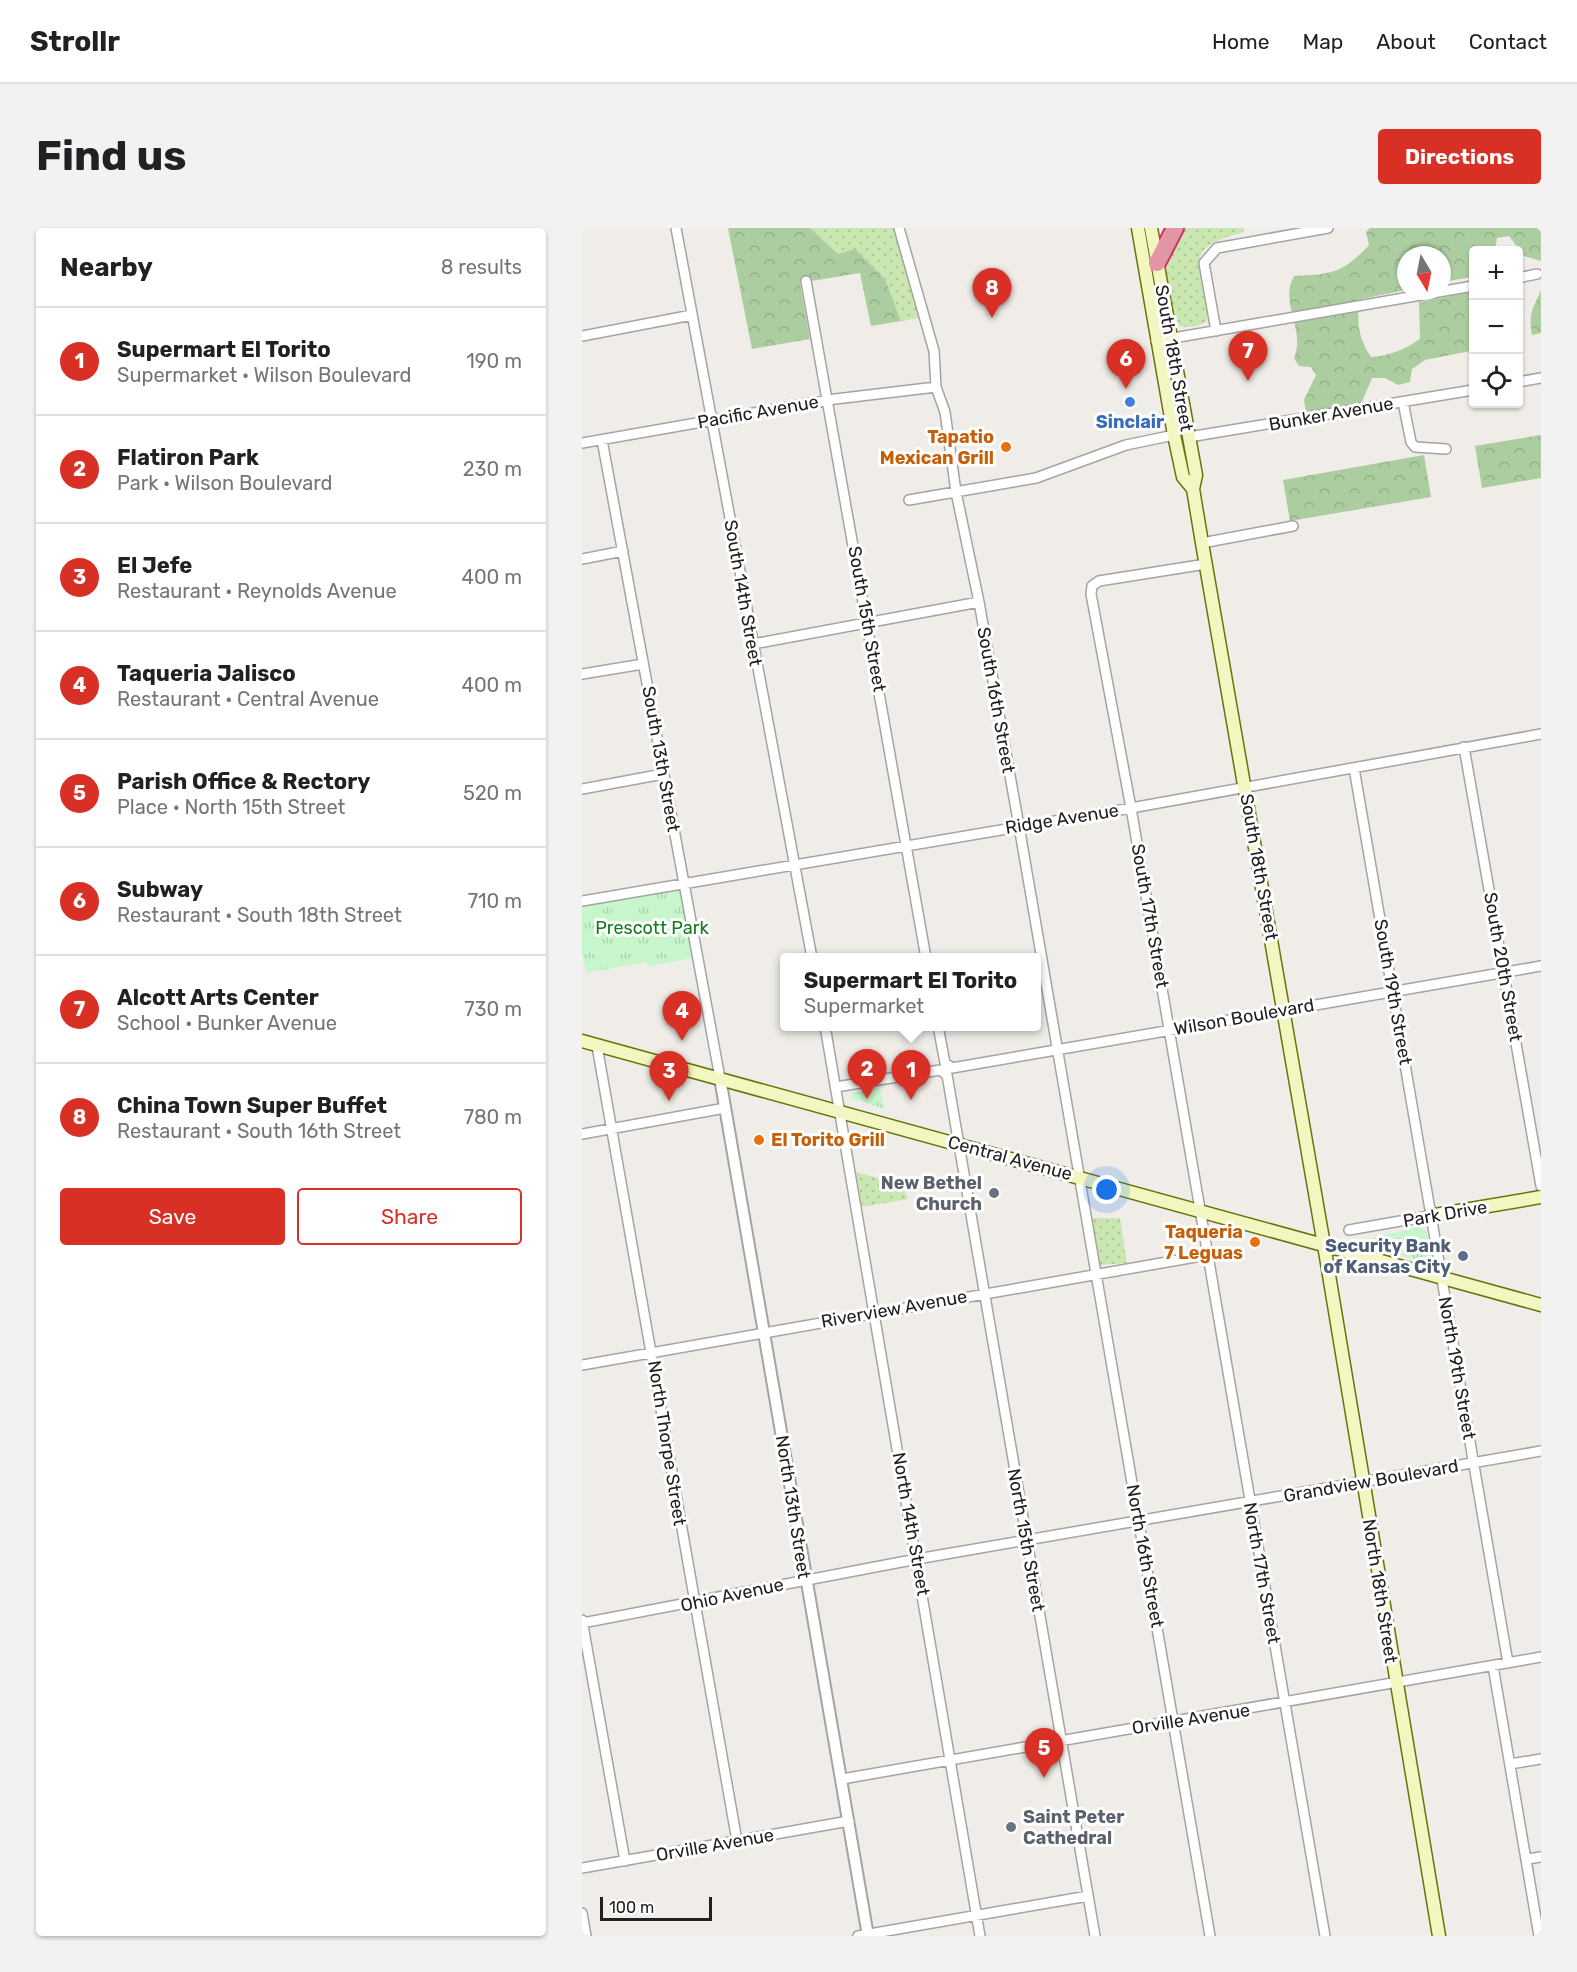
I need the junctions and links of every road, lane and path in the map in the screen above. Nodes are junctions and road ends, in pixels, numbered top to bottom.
1 (676, 228) edge
2 (899, 228) edge
3 (1138, 228) edge
4 (1150, 228) edge
5 (1174, 228) edge
6 (1328, 228) edge
7 (1157, 263) junction
8 (1537, 274) dead end
9 (1523, 277) edge
10 (806, 281) dead end
11 (1469, 287) edge
12 (692, 315) junction
13 (1216, 332) junction
14 (582, 336) edge
15 (1170, 338) junction
16 (1156, 341) junction
17 (1541, 378) edge
18 (1523, 381) edge
19 (936, 387) junction
20 (1469, 391) edge
21 (827, 400) junction
22 (1403, 402) junction
23 (712, 420) junction
24 (1174, 435) junction
25 (1189, 437) junction
26 (602, 440) junction
27 (582, 443) edge
28 (1446, 450) dead end
29 (1193, 489) junction
30 (956, 492) junction
31 (909, 500) dead end
32 (1293, 526) dead end
33 (1202, 543) junction
34 (623, 551) junction
35 (582, 559) edge
36 (1206, 564) junction
37 (979, 602) junction
38 (867, 622) junction
39 (753, 644) junction
40 (643, 664) junction
41 (582, 674) edge
42 (1541, 734) edge
43 (1464, 747) junction
44 (1354, 768) junction
45 (663, 774) junction
46 (1245, 787) junction
47 (582, 789) edge
48 (1131, 808) junction
49 (1019, 826) junction
50 (906, 846) junction
51 (795, 865) junction
52 (684, 883) junction
53 (582, 901) edge
54 (811, 953) edge
55 (925, 953) edge
56 (1541, 966) edge
57 (1503, 972) junction
58 (1393, 991) junction
59 (1283, 1010) junction
60 (1169, 1030) junction
61 (826, 1031) edge
62 (939, 1031) edge
63 (582, 1041) edge
64 (597, 1046) junction
65 (1058, 1049) junction
66 (946, 1069) junction
67 (720, 1078) junction
68 (836, 1087) junction
69 (725, 1108) junction
70 (841, 1112) junction
71 (611, 1129) junction
72 (582, 1134) edge
73 (958, 1143) junction
74 (1079, 1177) junction
75 (1541, 1186) edge
76 (1541, 1197) edge
77 (1201, 1211) junction
78 (1430, 1216) junction
79 (1349, 1230) dead end
80 (1324, 1245) junction
81 (1207, 1255) junction
82 (1095, 1274) junction
83 (1441, 1277) junction
84 (984, 1293) junction
85 (1541, 1305) edge
86 (873, 1312) junction
87 (764, 1332) junction
88 (652, 1353) junction
89 (582, 1365) edge
90 (1541, 1451) edge
91 (1474, 1463) junction
92 (1362, 1482) junction
93 (1250, 1502) junction
94 (1139, 1521) junction
95 (1026, 1540) junction
96 (917, 1559) junction
97 (805, 1581) junction
98 (694, 1604) junction
99 (582, 1622) edge
100 (1541, 1657) edge
101 (1508, 1663) junction
102 (1493, 1666) junction
103 (1396, 1683) junction
104 (1285, 1703) junction
105 (1173, 1722) junction
106 (1061, 1741) junction
107 (1541, 1759) edge
108 (950, 1760) junction
109 (1510, 1764) junction
110 (842, 1779) junction
111 (849, 1821) junction
112 (737, 1841) junction
113 (1541, 1857) edge
114 (1527, 1859) junction
115 (625, 1861) junction
116 (582, 1869) edge
117 (1088, 1896) junction
118 (582, 1913) edge
119 (977, 1916) junction
120 (586, 1936) edge
121 (865, 1936) edge
122 (980, 1936) edge
123 (1095, 1936) edge
124 (1210, 1936) edge
125 (1325, 1936) edge
126 (1439, 1936) edge
127 (1539, 1936) edge

1 - 12 street, South 14th Street
2 - 19 street, South 16th Street
3 - 16 main road, South 18th Street
4 - 7 main road, South 18th Street
5 - 7 highway
6 - 13 street
7 - 15 main road, South 18th Street
8 - 9 street
10 - 21 street, South 15th Street
11 - 13 street
12 - 14 street
12 - 23 street, South 14th Street
13 - 15 street
15 - 16 street
15 - 25 main road, South 18th Street
16 - 24 main road, South 18th Street
17 - 18 street
19 - 21 street, Pacific Avenue
19 - 30 street, South 16th Street
20 - 22 street, Bunker Avenue
21 - 23 street, Pacific Avenue
21 - 38 street, South 15th Street
22 - 25 street, Bunker Avenue
22 - 28 street
23 - 26 street, Pacific Avenue
23 - 39 street, South 14th Street
24 - 29 main road, South 18th Street
24 - 30 street
25 - 29 main road, South 18th Street
26 - 27 street, Pacific Avenue
26 - 34 street, South 13th Street
29 - 33 main road, South 18th Street
30 - 31 street
30 - 37 street, South 16th Street
32 - 33 street
33 - 36 main road, South 18th Street
34 - 35 street
34 - 40 street, South 13th Street
36 - 46 main road, South 18th Street
36 - 48 street, South 17th Street
37 - 38 street
37 - 49 street, South 16th Street
38 - 39 street
38 - 50 street, South 15th Street
39 - 51 street, South 14th Street
40 - 41 street
40 - 45 street, South 13th Street
42 - 43 street, Ridge Avenue
43 - 44 street, Ridge Avenue
43 - 57 street, South 20th Street
44 - 46 street, Ridge Avenue
44 - 58 street, South 19th Street
45 - 47 street
45 - 52 street, South 13th Street
46 - 48 street, Ridge Avenue
46 - 59 main road, South 18th Street
48 - 49 street, Ridge Avenue
48 - 60 street, South 17th Street
49 - 50 street, Ridge Avenue
49 - 65 street, South 16th Street
50 - 51 street, Ridge Avenue
50 - 55 street, South 15th Street
51 - 52 street, Ridge Avenue
51 - 54 street, South 14th Street
52 - 53 street, Ridge Avenue
52 - 67 street, South 13th Street
56 - 57 street, Wilson Boulevard
57 - 58 street, Wilson Boulevard
57 - 75 street, South 20th Street
58 - 59 street, Wilson Boulevard
58 - 78 street, South 19th Street
59 - 60 street, Wilson Boulevard
59 - 80 main road, South 18th Street
60 - 65 street, Wilson Boulevard
60 - 77 street, South 17th Street
61 - 68 street
62 - 66 street
63 - 64 main road, Central Avenue
64 - 67 main road, Central Avenue
64 - 71 street, North Thorpe Street
65 - 66 street, Wilson Boulevard
65 - 74 street, South 16th Street
66 - 68 street, Wilson Boulevard
66 - 73 street
67 - 69 street, North 13th Street
67 - 70 main road, Central Avenue
68 - 70 street
69 - 71 street
69 - 87 street, North 13th Street
70 - 73 main road, Central Avenue
70 - 86 street, North 14th Street
71 - 72 street
71 - 88 street, North Thorpe Street
73 - 74 main road, Central Avenue
73 - 84 street, North 15th Street
74 - 77 main road, Central Avenue
74 - 82 street, North 16th Street
76 - 78 main road, Park Drive
77 - 80 main road, Central Avenue
77 - 81 street, North 17th Street
78 - 79 street, Park Drive
78 - 83 street, North 19th Street
80 - 83 main road, Central Avenue
80 - 92 main road, North 18th Street
81 - 82 street, Riverview Avenue
81 - 93 street, North 17th Street
82 - 84 street, Riverview Avenue
82 - 94 street, North 16th Street
83 - 85 main road, Central Avenue
83 - 91 street, North 19th Street
84 - 86 street, Riverview Avenue
84 - 95 street, North 15th Street
86 - 87 street, Riverview Avenue
86 - 96 street, North 14th Street
87 - 88 street, Riverview Avenue
87 - 97 street, North 13th Street
88 - 89 street, Riverview Avenue
88 - 98 street, North Thorpe Street
90 - 91 street, Grandview Boulevard
91 - 92 street, Grandview Boulevard
91 - 101 street, North 19th Street
92 - 93 street, Grandview Boulevard
92 - 103 main road, North 18th Street
93 - 94 street, Grandview Boulevard
93 - 104 street, North 17th Street
94 - 95 street, Grandview Boulevard
94 - 105 street, North 16th Street
95 - 96 street, Grandview Boulevard
95 - 106 street, North 15th Street
96 - 97 street, Ohio Avenue
96 - 108 street, North 14th Street
97 - 98 street, Ohio Avenue
97 - 110 street, North 13th Street
98 - 99 street, Ohio Avenue
98 - 112 street, North Thorpe Street
99 - 115 street
100 - 101 street, Orville Avenue
101 - 102 street, Orville Avenue
102 - 103 street, Orville Avenue
102 - 109 street
103 - 104 street, Orville Avenue
103 - 126 main road, North 18th Street
104 - 105 street, Orville Avenue
104 - 125 street, North 17th Street
105 - 106 street, Orville Avenue
105 - 124 street, North 16th Street
106 - 108 street, Orville Avenue
106 - 117 street, North 15th Street
107 - 109 street
108 - 110 street, Orville Avenue
108 - 119 street, North 14th Street
109 - 114 street
110 - 111 street, North 13th Street
111 - 112 street, Orville Avenue
111 - 121 street, North 13th Street
112 - 115 street, Orville Avenue
113 - 114 street
114 - 127 street
115 - 116 street, Orville Avenue
117 - 119 street
117 - 123 street, North 15th Street
118 - 120 street
119 - 121 street
119 - 122 street, North 14th Street

